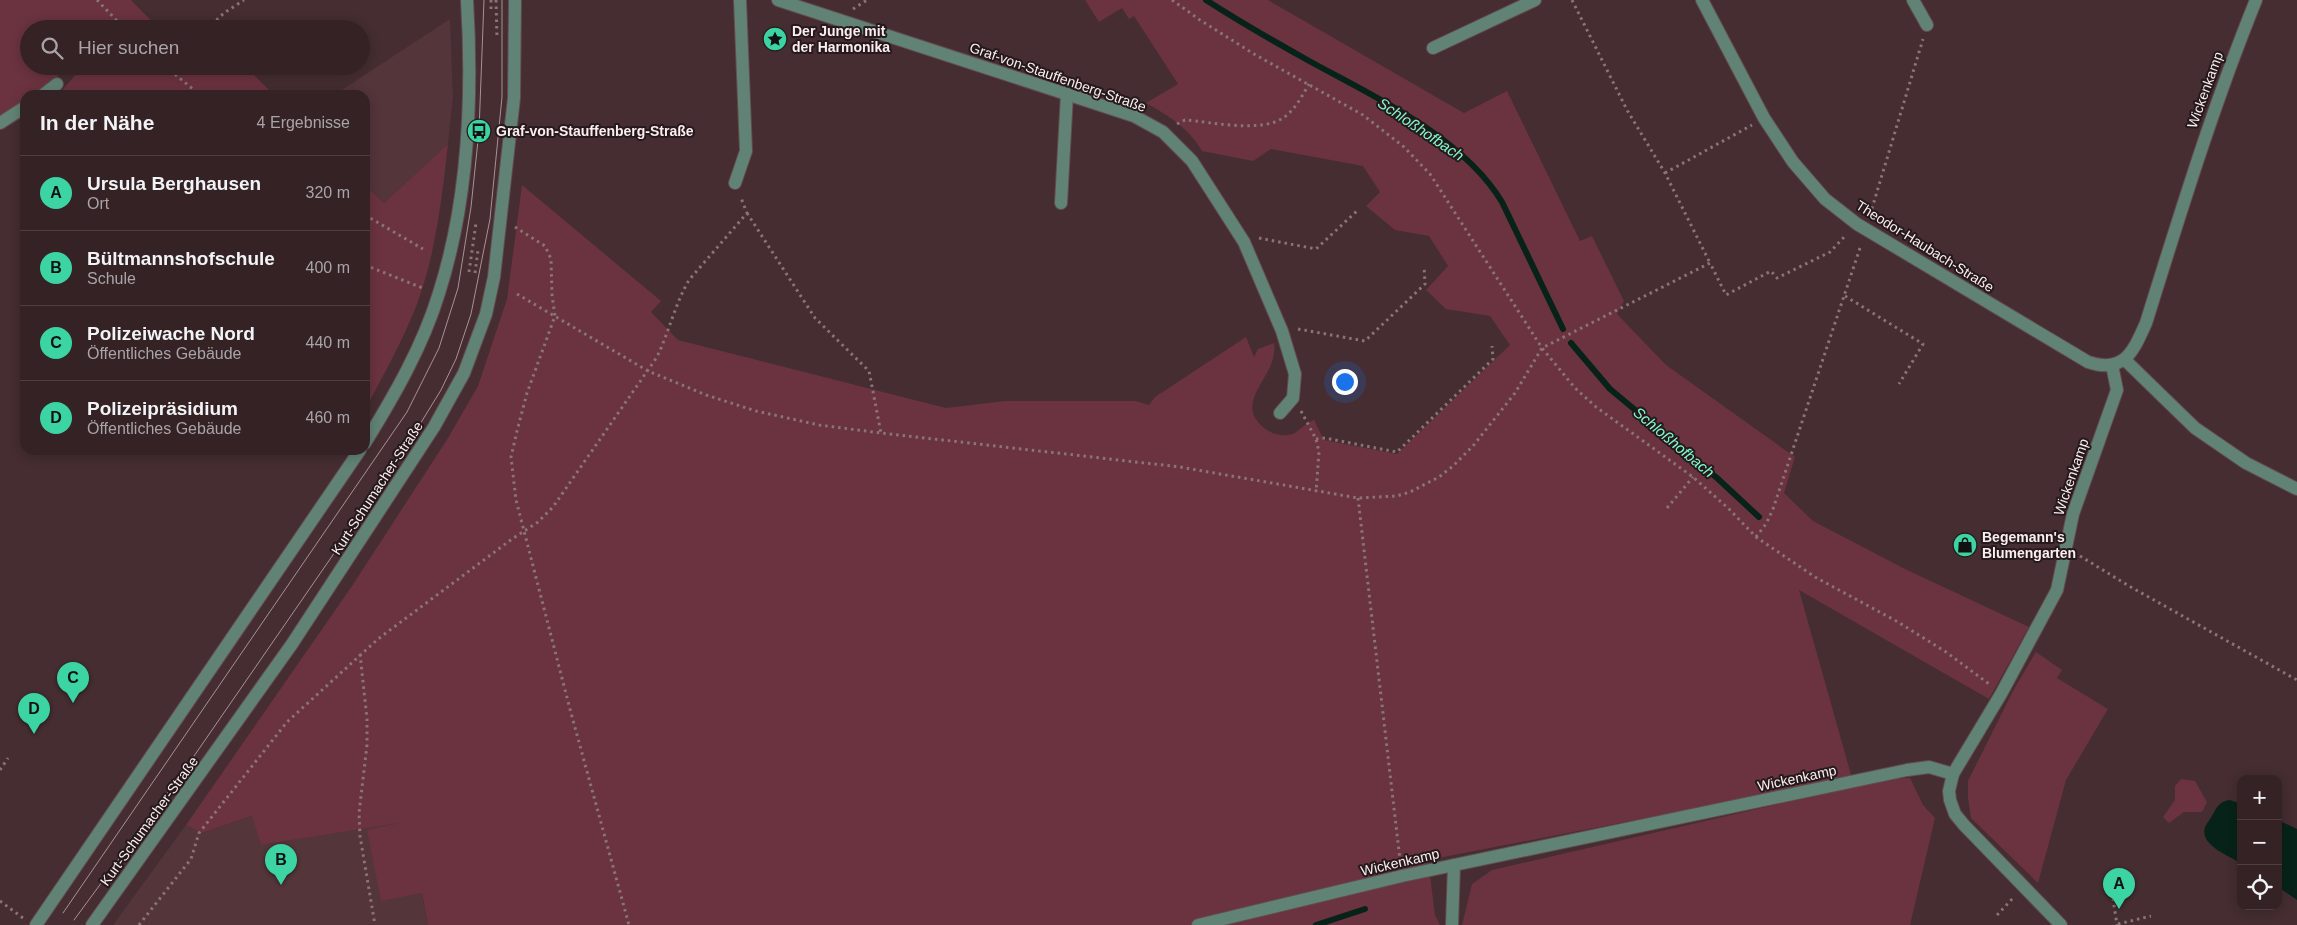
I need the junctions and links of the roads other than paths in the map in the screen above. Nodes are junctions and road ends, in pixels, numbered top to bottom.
1 (466, 0) edge
2 (514, 0) edge
3 (740, 0) edge
4 (778, 0) edge
5 (1535, 0) edge
6 (1702, 0) edge
7 (1913, 0) edge
8 (2256, 0) edge
9 (1927, 25) road end
10 (1433, 48) dead end
11 (57, 84) dead end
12 (49, 90) edge
13 (1067, 94) junction
14 (20, 110) edge
15 (0, 123) edge
16 (735, 183) road end
17 (1060, 203) dead end
18 (2125, 360) junction
19 (2112, 365) junction
20 (1280, 413) dead end
21 (370, 435) edge
22 (357, 455) edge
23 (2297, 490) edge
24 (1954, 774) junction
25 (1454, 865) junction
26 (36, 925) edge
27 (92, 925) edge
28 (1198, 925) edge
29 (1452, 925) edge
30 (2061, 925) edge

1 - 21 street
2 - 27 street, Kurt-Schumacher-Straße
3 - 16 street
4 - 13 street, Graf-von-Stauffenberg-Straße
5 - 10 street
6 - 19 street, Theodor-Haubach-Straße
7 - 9 street
8 - 18 street, Wickenkamp
11 - 12 street
13 - 17 street
13 - 20 street, Graf-von-Stauffenberg-Straße
14 - 15 street
18 - 19 street
18 - 23 street
19 - 24 street, Wickenkamp
22 - 26 street
24 - 25 street, Wickenkamp
24 - 30 street
25 - 28 street, Wickenkamp
25 - 29 street

